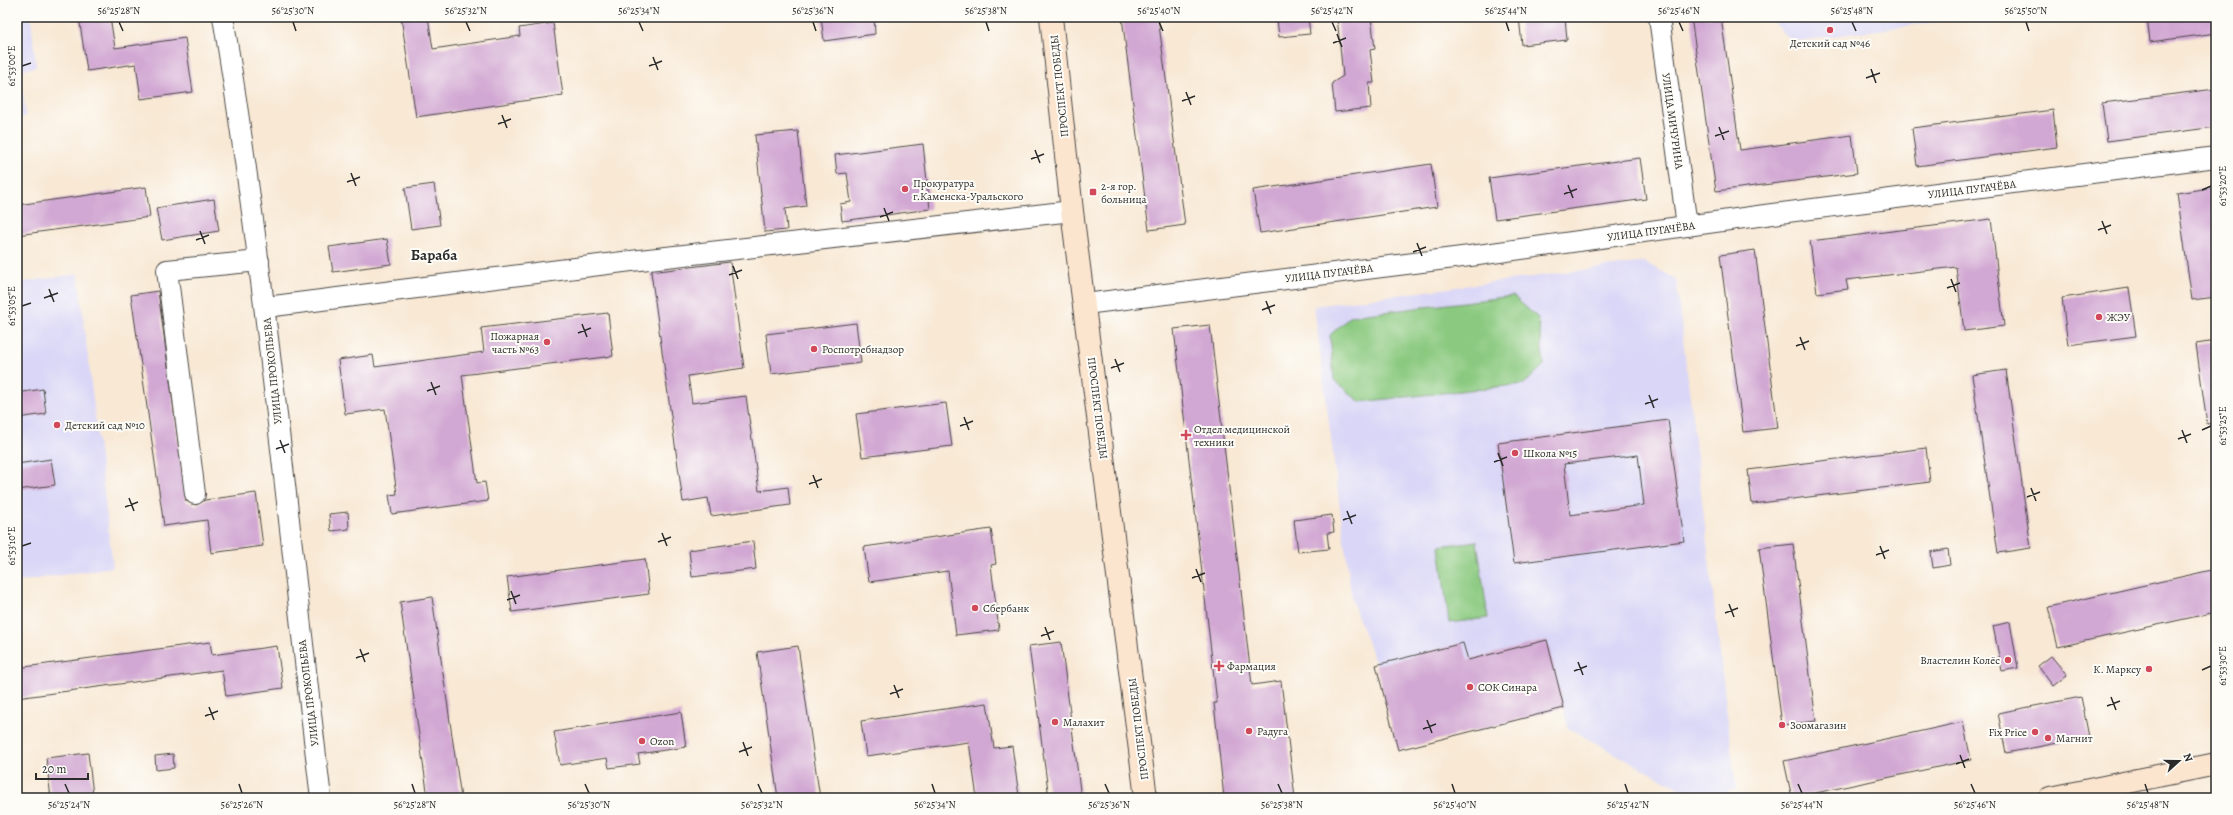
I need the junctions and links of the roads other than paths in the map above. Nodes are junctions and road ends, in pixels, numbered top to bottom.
1 (223, 17) edge
2 (1051, 17) edge
3 (1659, 17) edge
4 (2216, 157) edge
5 (1072, 211) junction
6 (1687, 226) junction
7 (259, 261) junction
8 (1085, 304) junction
9 (266, 307) junction
10 (194, 494) dead end
11 (2216, 764) edge
12 (321, 798) edge
13 (1146, 798) edge
14 (2050, 798) edge

1 - 7 street, УЛИЦА ПРОКОПЬЕВА
2 - 5 street, ПРОСПЕКТ ПОБЕДЫ
3 - 6 street, УЛИЦА МИЧУРИНА
4 - 6 street, УЛИЦА ПУГАЧЁВА
5 - 8 street, ПРОСПЕКТ ПОБЕДЫ
5 - 9 street
6 - 8 street, УЛИЦА ПУГАЧЁВА
7 - 9 street, УЛИЦА ПРОКОПЬЕВА
7 - 10 street
8 - 13 street, ПРОСПЕКТ ПОБЕДЫ
9 - 12 street, УЛИЦА ПРОКОПЬЕВА
11 - 14 street

